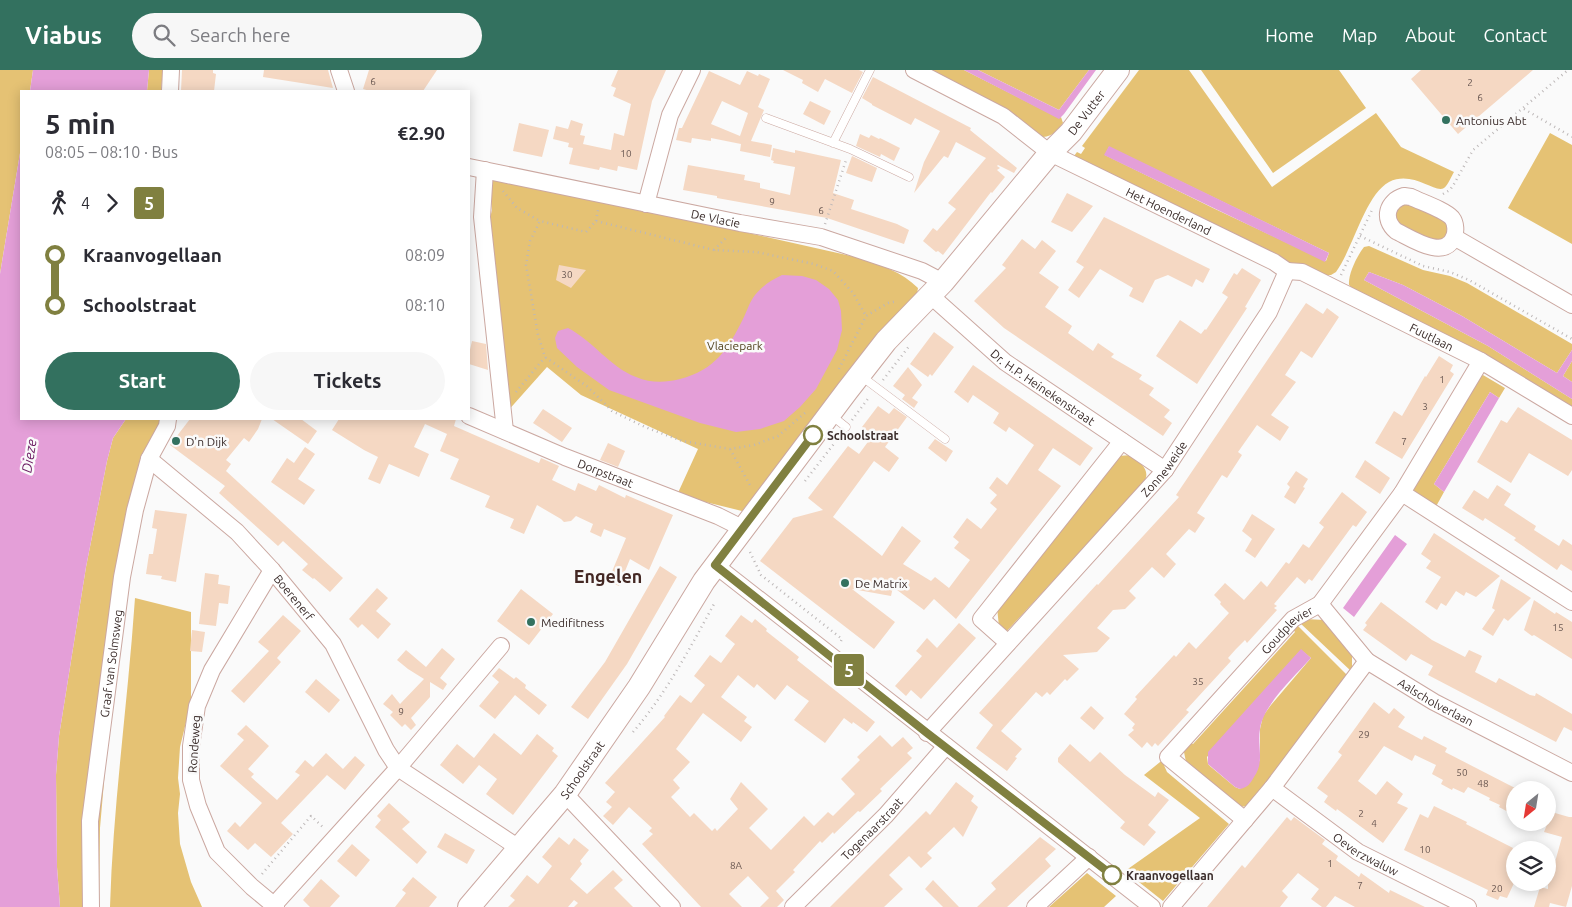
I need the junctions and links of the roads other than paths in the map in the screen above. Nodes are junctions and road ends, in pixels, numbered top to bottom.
1 (171, 70) edge
2 (339, 70) edge
3 (692, 70) edge
4 (870, 70) edge
5 (914, 70) edge
6 (1118, 70) edge
7 (170, 90) edge
8 (346, 90) edge
9 (766, 118) dead end
10 (833, 143) junction
11 (1050, 153) junction
12 (470, 167) edge
13 (485, 170) junction
14 (909, 177) dead end
15 (646, 204) junction
16 (1454, 237) dead end
17 (1287, 271) junction
18 (937, 288) junction
19 (1572, 305) edge
20 (1481, 362) junction
21 (858, 378) junction
22 (470, 416) edge
23 (1572, 416) edge
24 (170, 421) edge
25 (505, 431) junction
26 (946, 439) dead end
27 (1122, 441) junction
28 (149, 458) junction
29 (1165, 470) junction
30 (1402, 493) junction
31 (749, 536) junction
32 (272, 570) junction
33 (723, 572) junction
34 (1572, 602) edge
35 (1320, 604) junction
36 (1008, 643) junction
37 (501, 646) dead end
38 (1367, 661) junction
39 (927, 733) junction
40 (946, 746) junction
41 (398, 768) junction
42 (1572, 773) edge
43 (1272, 788) junction
44 (565, 794) junction
45 (1245, 820) junction
46 (519, 848) junction
47 (1089, 857) junction
48 (275, 906) edge
49 (91, 907) edge
50 (469, 907) edge
51 (672, 907) edge
52 (793, 907) edge
53 (1035, 907) edge
54 (1152, 907) edge
55 (1171, 907) edge
56 (1468, 907) edge

1 - 7 street
2 - 8 street
3 - 15 street
4 - 10 lane
5 - 11 street, Het Hoenderland
6 - 11 street, De Vutter
9 - 10 lane
10 - 14 lane
11 - 17 street, Het Hoenderland
11 - 18 street, Schoolstraat
12 - 13 street, De Vlacie
13 - 15 street, De Vlacie
13 - 25 street
15 - 18 street, De Vlacie
16 - 19 street
17 - 20 street, Fuutlaan
17 - 29 street, Zonneweide
18 - 21 street, Schoolstraat
18 - 27 street, Dr. H.P. Heinekenstraat
20 - 23 street, Fuutlaan
20 - 30 street, Goudplevier
21 - 26 lane
21 - 31 street, Schoolstraat
22 - 25 street, Dorpstraat
24 - 28 street, Graaf van Solmsweg
25 - 31 street, Dorpstraat
27 - 29 street, Dr. H.P. Heinekenstraat
27 - 36 street
28 - 32 street, Boerenerf
28 - 49 street, Graaf van Solmsweg
29 - 36 street, Zonneweide
30 - 34 street
30 - 35 street, Goudplevier
31 - 33 street, Schoolstraat
32 - 41 street, Boerenerf
32 - 48 street, Rondeweg
33 - 39 street
33 - 44 street, Schoolstraat
35 - 38 street, Aalscholverlaan
35 - 45 street, Goudplevier
36 - 39 street, Zonneweide
37 - 41 street
38 - 42 street, Aalscholverlaan
38 - 43 street
39 - 40 street
40 - 47 street
40 - 52 street, Togenaarstraat
41 - 46 street, Boerenerf
41 - 48 street
43 - 45 street
43 - 56 street, Oeverzwaluw
44 - 46 street, Schoolstraat
44 - 51 street
45 - 55 street
46 - 50 street, Schoolstraat
47 - 53 street
47 - 54 street

